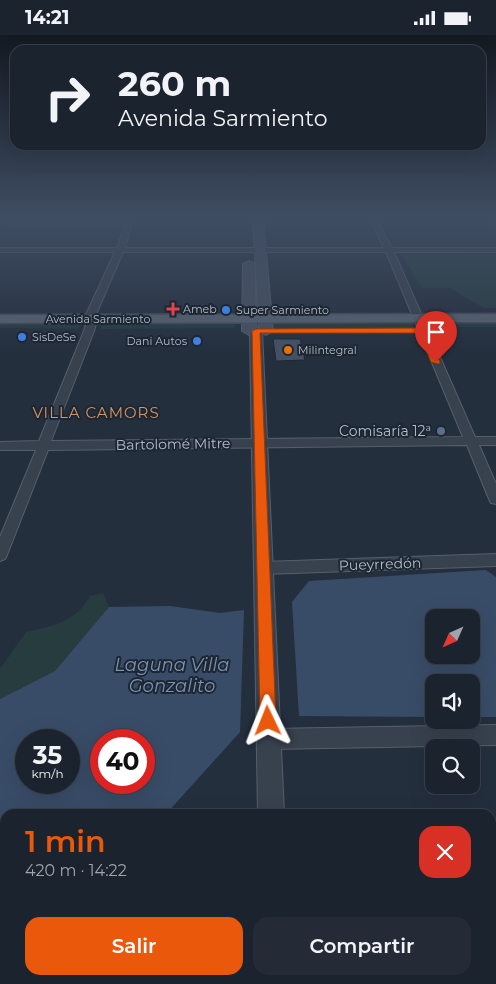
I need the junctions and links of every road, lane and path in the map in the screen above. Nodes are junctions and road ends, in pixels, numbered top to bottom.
1 (115, 263) edge
2 (255, 263) edge
3 (394, 263) edge
4 (496, 318) edge
5 (0, 319) edge
6 (419, 324) junction
7 (89, 325) junction
8 (257, 326) junction
9 (0, 331) edge
10 (496, 331) edge
11 (470, 441) junction
12 (496, 441) edge
13 (258, 443) junction
14 (0, 446) edge
15 (44, 446) junction
16 (496, 499) edge
17 (0, 555) edge
18 (496, 560) edge
19 (264, 568) junction
20 (496, 735) edge
21 (268, 739) junction
22 (270, 809) edge

1 - 7 street
2 - 8 main road
3 - 6 street
4 - 6 main road, Avenida Sarmiento
5 - 7 main road, Avenida Sarmiento
6 - 8 main road, Avenida Sarmiento
6 - 10 main road, Avenida Sarmiento
6 - 11 street
7 - 8 main road, Avenida Sarmiento
7 - 9 main road, Avenida Sarmiento
7 - 15 street
8 - 13 street
11 - 12 street, Bartolomé Mitre
11 - 13 street, Bartolomé Mitre
11 - 16 street
13 - 15 street, Bartolomé Mitre
13 - 19 street
14 - 15 street, Bartolomé Mitre
15 - 17 street
18 - 19 street, Pueyrredón
19 - 21 street
20 - 21 street
21 - 22 street

